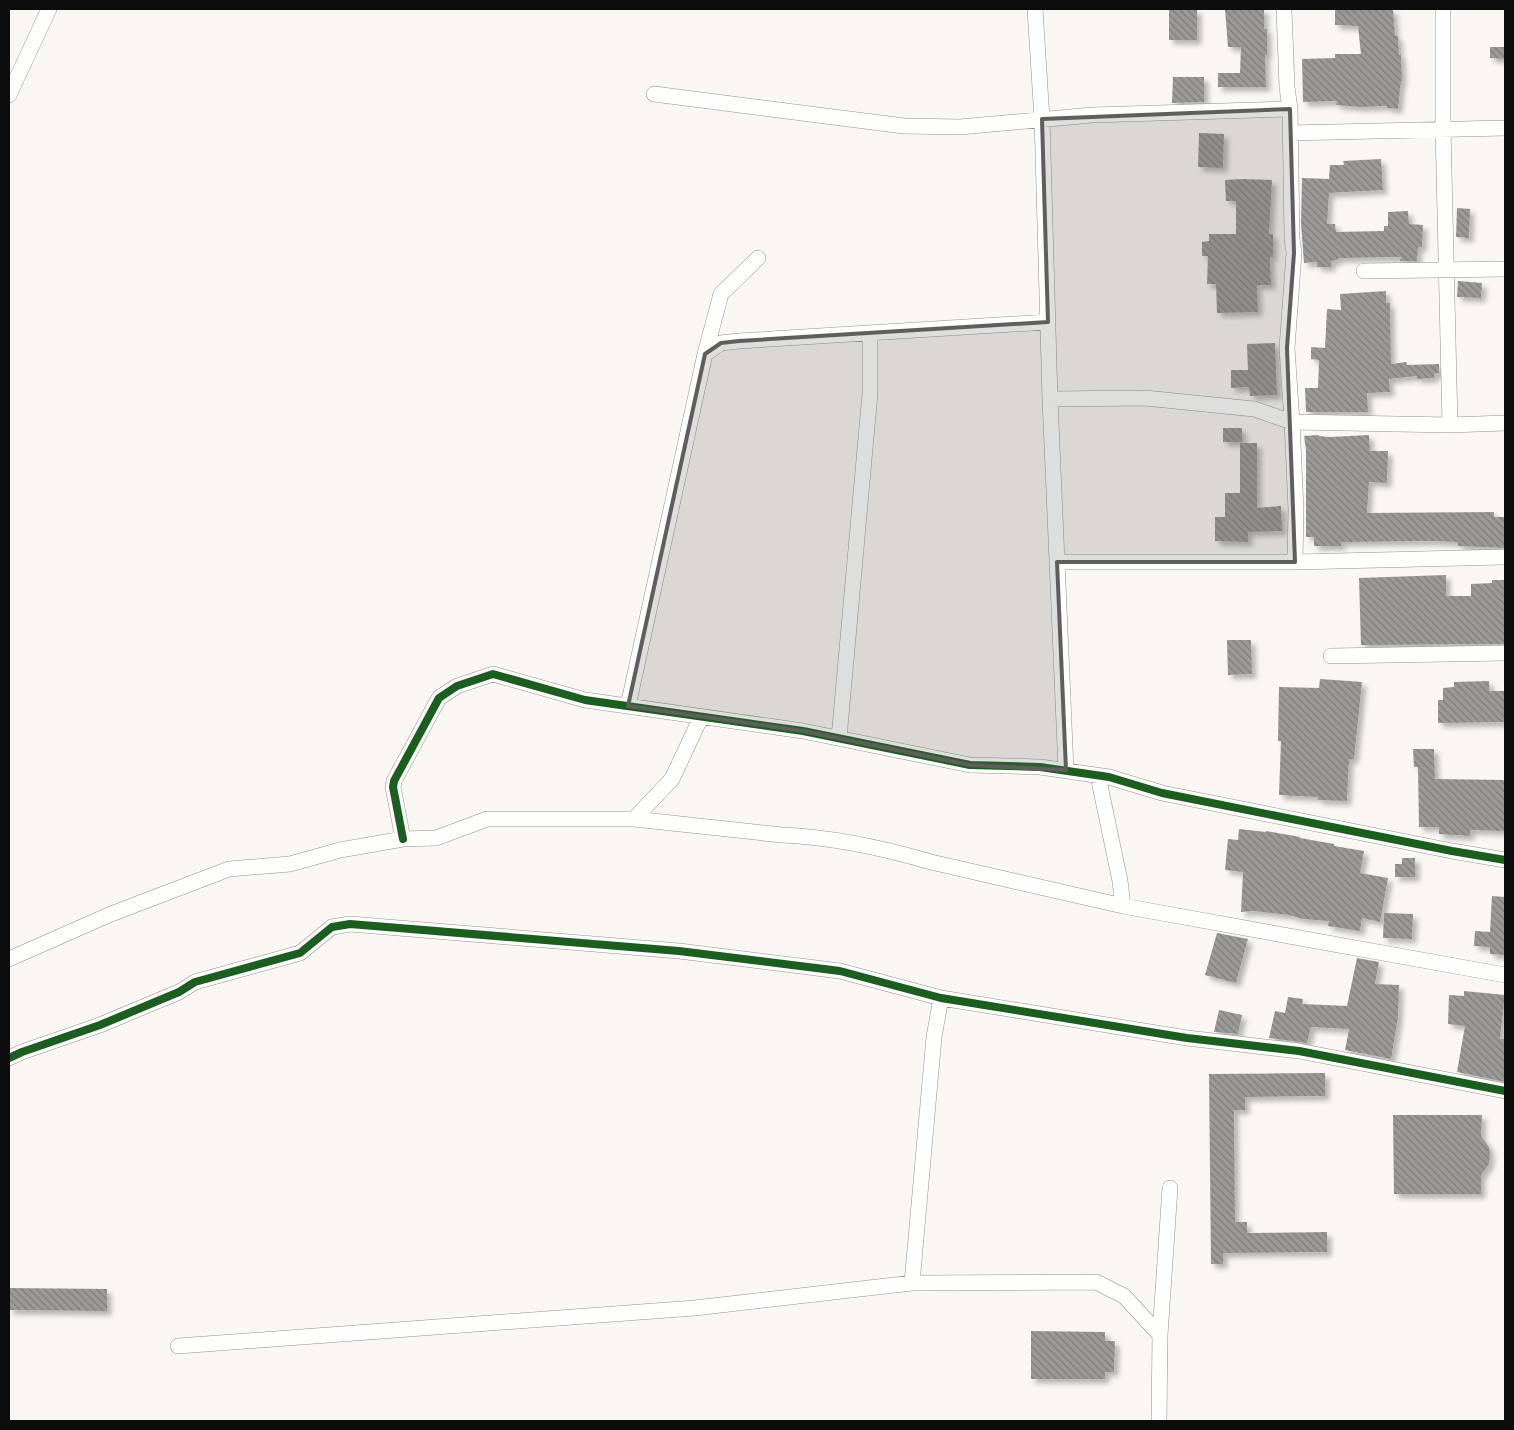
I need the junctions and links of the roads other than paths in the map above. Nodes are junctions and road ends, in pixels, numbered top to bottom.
1 (49, 9) edge
2 (1035, 9) edge
3 (1284, 9) edge
4 (1443, 9) edge
5 (654, 94) dead end
6 (9, 95) edge
7 (1290, 109) junction
8 (1042, 119) junction
9 (1505, 128) edge
10 (1443, 129) junction
11 (1290, 134) junction
12 (758, 258) dead end
13 (1505, 269) edge
14 (1364, 270) dead end
15 (1447, 271) junction
16 (1048, 322) junction
17 (870, 333) junction
18 (705, 354) junction
19 (1050, 399) junction
20 (1292, 422) junction
21 (1505, 423) edge
22 (1450, 425) junction
23 (1505, 557) edge
24 (1058, 562) junction
25 (1295, 562) junction
26 (1505, 653) edge
27 (1331, 656) dead end
28 (628, 706) junction
29 (701, 717) junction
30 (839, 738) junction
31 (1066, 770) junction
32 (1098, 776) junction
33 (634, 819) junction
34 (403, 839) junction
35 (1505, 860) edge
36 (1123, 906) junction
37 (9, 960) edge
38 (1505, 975) edge
39 (941, 998) junction
40 (9, 1058) edge
41 (1505, 1091) edge
42 (1170, 1188) dead end
43 (912, 1283) junction
44 (1160, 1335) junction
45 (178, 1346) dead end
46 (1159, 1421) edge

1 - 6 street
2 - 8 street
3 - 7 street
4 - 10 street
5 - 8 street
7 - 8 street
7 - 11 street
8 - 16 street
9 - 10 street
10 - 11 street
10 - 15 street
11 - 20 street
12 - 18 street
13 - 15 street
14 - 15 street
15 - 22 street
16 - 17 street
16 - 19 street
17 - 18 street
17 - 30 street
18 - 28 street
19 - 20 street
19 - 24 street
20 - 22 street
20 - 25 street
21 - 22 street
23 - 25 street
24 - 25 street
24 - 31 street
26 - 27 street
28 - 29 street
28 - 34 street
29 - 30 street
29 - 33 street
30 - 31 street
31 - 32 street
32 - 35 street
32 - 36 street
33 - 34 street
33 - 36 street
34 - 37 street
36 - 38 street
39 - 40 street
39 - 41 street
39 - 43 street
42 - 44 street
43 - 44 street
43 - 45 street
44 - 46 street

